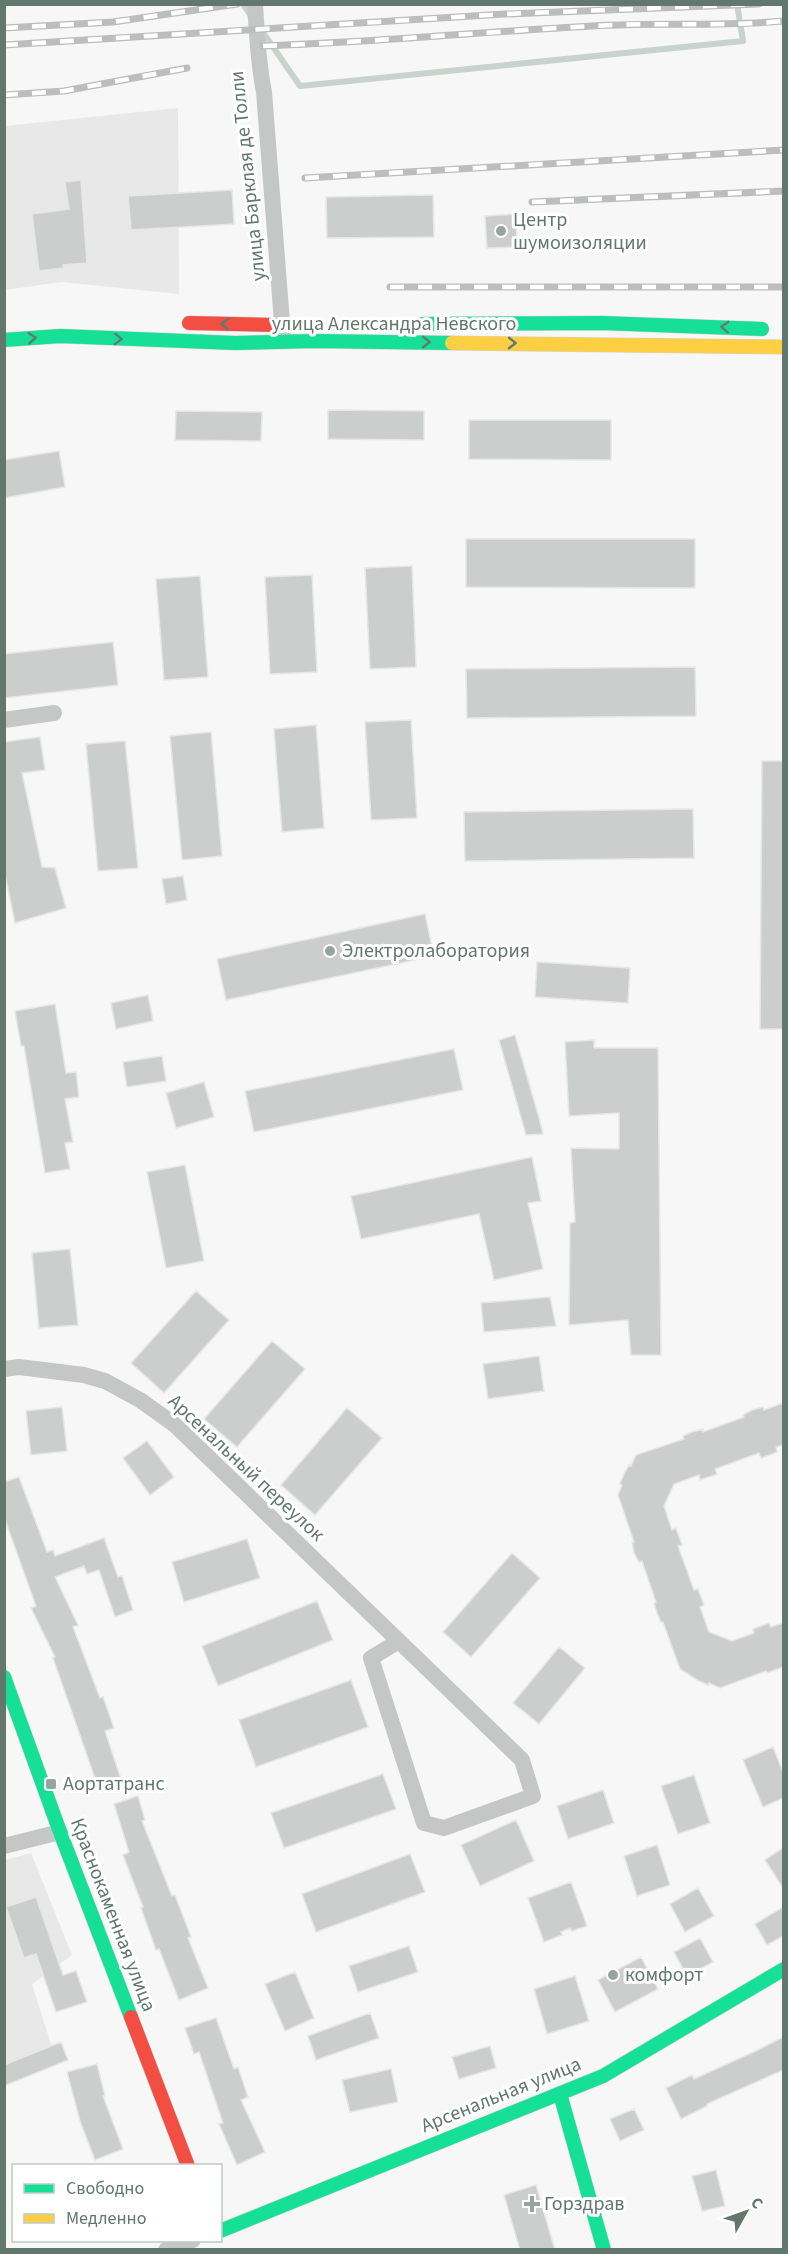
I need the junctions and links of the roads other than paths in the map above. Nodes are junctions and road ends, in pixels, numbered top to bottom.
1 (255, 14) edge
2 (176, 323) dead end
3 (410, 324) dead end
4 (288, 325) junction
5 (772, 329) dead end
6 (4, 340) edge
7 (284, 343) junction
8 (783, 347) edge
9 (54, 713) dead end
10 (4, 720) edge
11 (4, 1369) edge
12 (399, 1641) junction
13 (4, 1677) edge
14 (60, 1832) junction
15 (4, 1846) edge
16 (783, 1970) edge
17 (560, 2094) junction
18 (187, 2164) edge
19 (222, 2230) edge
20 (190, 2242) edge
21 (166, 2250) edge
22 (604, 2250) edge

1 - 4 street, улица Барклая де Толли
4 -> 2 street
5 -> 3 street
4 - 7 street, улица Барклая де Толли
6 -> 7 street, улица Александра Невского
7 -> 8 street, улица Александра Невского
9 - 10 street
11 - 12 street, Арсенальный переулок
12 - 12 street, Арсенальный переулок
13 - 14 street, Краснокаменная улица
14 - 15 street
14 - 18 street, Краснокаменная улица
16 - 17 street, Арсенальная улица
17 - 19 street, Арсенальная улица
17 - 22 street
20 - 21 street

